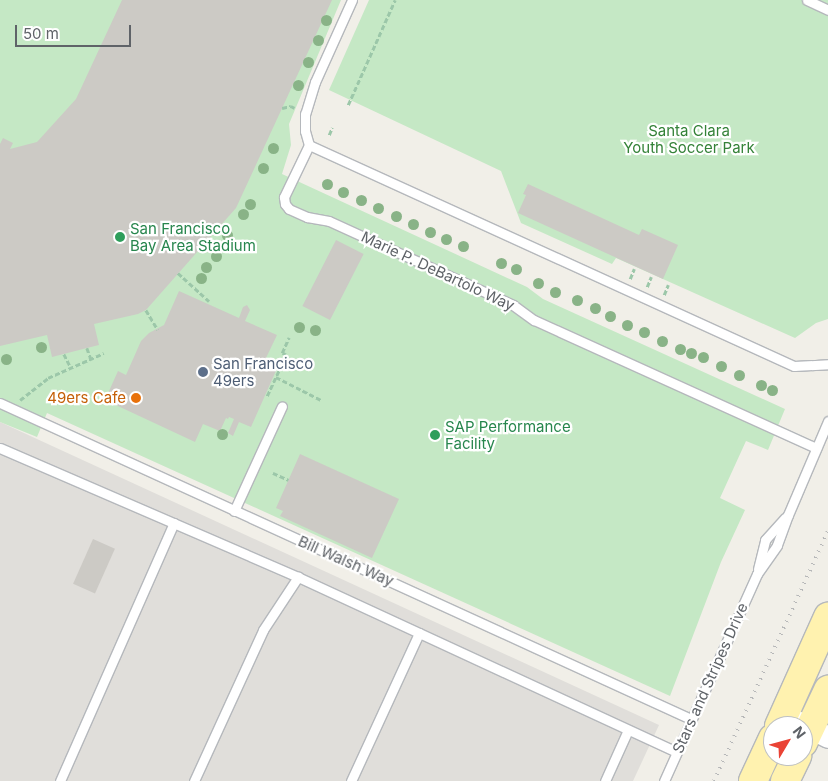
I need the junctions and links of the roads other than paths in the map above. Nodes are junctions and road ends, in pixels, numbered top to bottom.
1 (352, 0) edge
2 (807, 0) edge
3 (828, 10) edge
4 (309, 145) junction
5 (828, 364) edge
6 (0, 403) edge
7 (282, 406) dead end
8 (828, 421) edge
9 (0, 448) edge
10 (816, 448) junction
11 (234, 511) junction
12 (788, 515) junction
13 (174, 523) junction
14 (757, 574) junction
15 (298, 577) junction
16 (828, 617) edge
17 (419, 633) junction
18 (783, 716) edge
19 (691, 719) junction
20 (628, 730) junction
21 (677, 752) junction
22 (763, 759) edge
23 (792, 766) edge
24 (60, 781) edge
25 (194, 781) edge
26 (351, 781) edge
27 (605, 781) edge
28 (664, 781) edge
29 (753, 781) edge
30 (785, 781) edge

1 - 4 lane
2 - 3 lane
4 - 5 lane
4 - 10 lane, Marie P. DeBartolo Way
6 - 11 lane, Bill Walsh Way
7 - 11 lane
8 - 10 lane, Stars and Stripes Drive
9 - 13 lane
10 - 12 lane, Stars and Stripes Drive
11 - 19 lane, Bill Walsh Way
12 - 14 lane, Stars and Stripes Drive
12 - 14 lane, Stars and Stripes Drive
13 - 15 lane
13 - 24 lane
14 - 19 lane, Stars and Stripes Drive
15 - 17 lane
15 - 25 lane
16 - 18 main road
17 - 20 lane
17 - 26 lane
19 - 21 lane, Stars and Stripes Drive
20 - 21 lane
20 - 27 lane
21 - 28 lane, Stars and Stripes Drive
22 - 29 main road
23 - 30 main road

